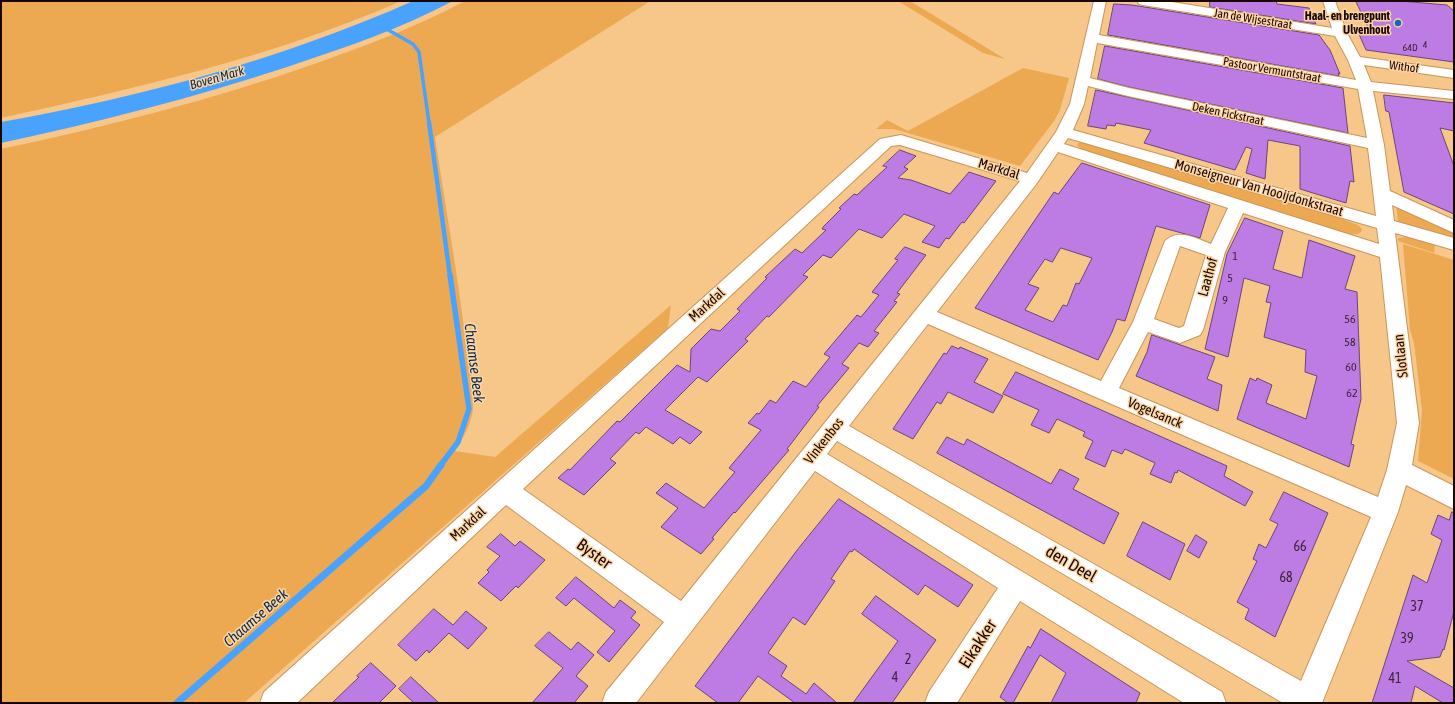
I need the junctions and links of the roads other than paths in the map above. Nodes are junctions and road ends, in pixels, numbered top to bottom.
1 (1100, 1) edge
2 (1143, 1) edge
3 (1329, 1) edge
4 (1340, 34) junction
5 (1091, 38) junction
6 (1355, 60) junction
7 (1386, 65) junction
8 (1420, 69) junction
9 (1453, 75) edge
10 (1082, 80) junction
11 (1394, 81) dead end
12 (1365, 86) junction
13 (1429, 86) dead end
14 (1454, 95) edge
15 (1060, 139) junction
16 (1376, 145) junction
17 (1031, 179) junction
18 (1382, 194) junction
19 (1238, 205) junction
20 (1385, 224) junction
21 (1454, 227) edge
22 (1454, 244) edge
23 (1216, 252) junction
24 (1390, 254) junction
25 (924, 314) junction
26 (1143, 322) junction
27 (1106, 392) junction
28 (834, 428) junction
29 (812, 457) junction
30 (1399, 470) junction
31 (505, 490) junction
32 (1454, 498) edge
33 (1386, 512) junction
34 (1016, 584) junction
35 (683, 619) junction
36 (1307, 702) edge
37 (275, 703) edge
38 (617, 703) edge
39 (940, 703) edge
40 (1211, 703) edge

1 - 5 street, Markdal
2 - 4 street, Jan de Wijsestraat
3 - 4 street, Slotlaan
4 - 6 street, Slotlaan
5 - 10 street, Markdal
5 - 12 street, Pastoor Vermuntstraat
6 - 7 street, Withof
6 - 12 street, Slotlaan
7 - 8 street, Withof
7 - 11 street
8 - 9 street, Withof
8 - 13 street
10 - 15 street, Markdal
10 - 16 street, Deken Fickstraat
12 - 14 street, Pastoor Vermuntstraat
12 - 16 street, Slotlaan
15 - 17 street, Markdal
15 - 19 street, Monseigneur Van Hooijdonkstraat
15 - 20 street, Monseigneur Van Hooijdonkstraat
16 - 18 street, Slotlaan
17 - 25 street, Vinkenbos
17 - 31 street, Markdal
18 - 20 street, Slotlaan
18 - 21 street
19 - 23 street
19 - 24 street, Monseigneur Van Hooijdonkstraat
20 - 22 street, Monseigneur Van Hooijdonkstraat
20 - 24 street, Slotlaan
23 - 26 street, Laathof
23 - 26 street, Laathof
24 - 30 street, Slotlaan
25 - 27 street, Vogelsanck
25 - 28 street, Vinkenbos
26 - 27 street, Laathof
27 - 33 street, Vogelsanck
28 - 29 street, Vinkenbos
28 - 36 street, den Deel
29 - 34 street
29 - 35 street, Vinkenbos
30 - 32 street
30 - 33 street, Slotlaan
31 - 35 street, Byster
31 - 37 street, Markdal
33 - 36 street, Slotlaan
34 - 39 street, Eikakker
34 - 40 street
35 - 38 street, Vinkenbos

